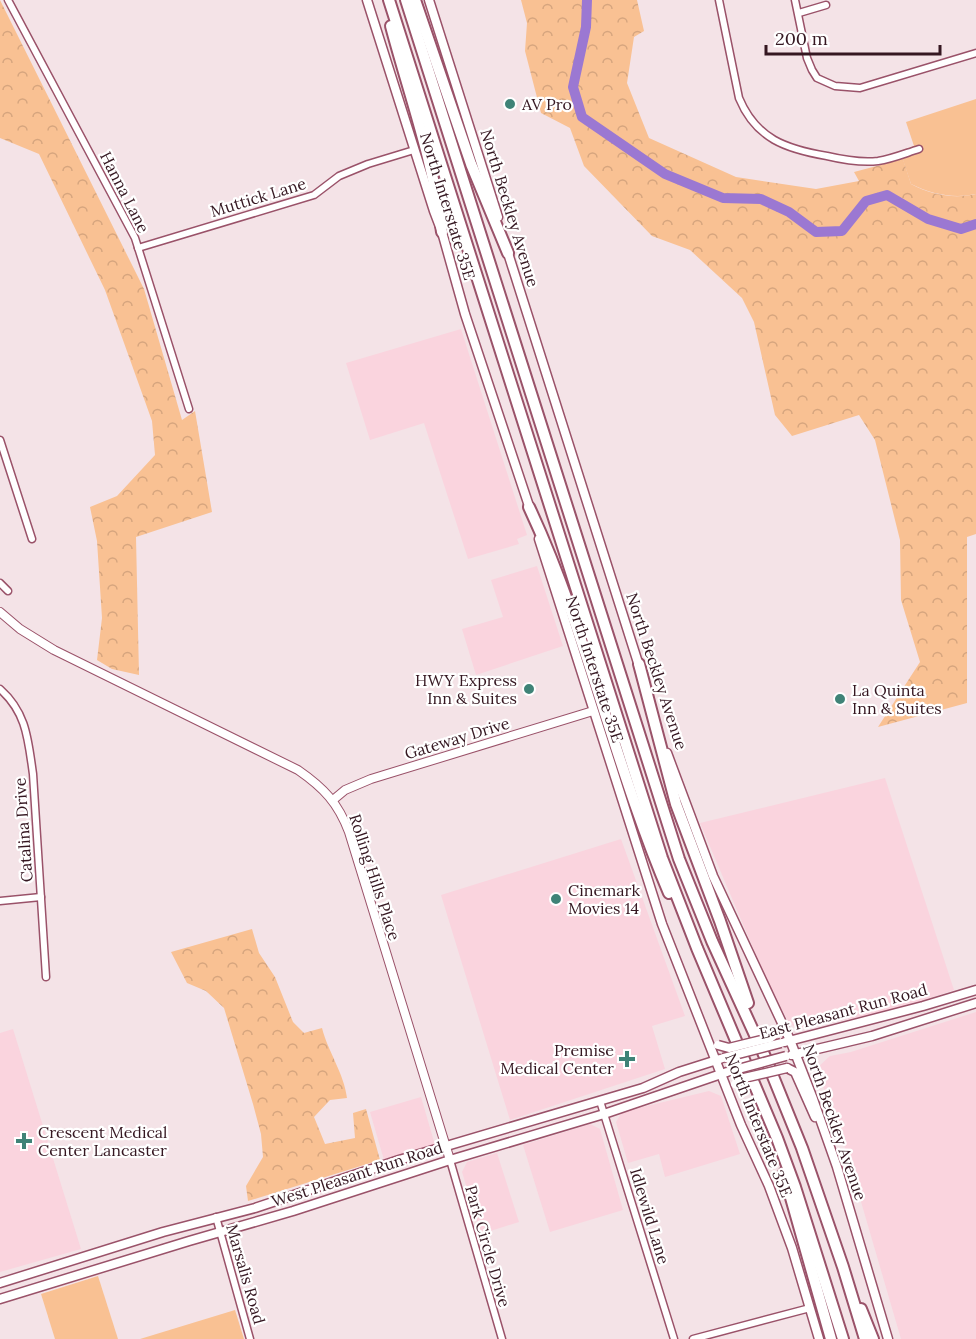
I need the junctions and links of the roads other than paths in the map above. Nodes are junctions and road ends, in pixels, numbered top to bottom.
1 (8, 0) edge
2 (367, 0) edge
3 (383, 0) edge
4 (389, 0) edge
5 (406, 0) edge
6 (415, 0) edge
7 (429, 0) edge
8 (719, 0) edge
9 (795, 0) edge
10 (826, 5) dead end
11 (799, 13) junction
12 (976, 52) edge
13 (919, 149) dead end
14 (414, 150) junction
15 (442, 232) junction
16 (138, 248) junction
17 (508, 253) junction
18 (189, 408) dead end
19 (0, 440) edge
20 (529, 507) junction
21 (32, 539) dead end
22 (0, 583) edge
23 (8, 591) dead end
24 (0, 612) edge
25 (639, 664) junction
26 (0, 689) edge
27 (593, 711) junction
28 (333, 800) junction
29 (41, 897) junction
30 (0, 900) edge
31 (697, 948) junction
32 (46, 977) dead end
33 (976, 990) edge
34 (934, 1003) junction
35 (976, 1003) edge
36 (693, 1004) junction
37 (938, 1015) junction
38 (779, 1017) junction
39 (785, 1042) junction
40 (791, 1055) junction
41 (720, 1058) junction
42 (727, 1072) junction
43 (600, 1101) junction
44 (785, 1107) junction
45 (604, 1114) junction
46 (738, 1115) junction
47 (825, 1132) junction
48 (777, 1138) junction
49 (446, 1146) junction
50 (450, 1160) junction
51 (216, 1217) junction
52 (220, 1232) junction
53 (81, 1259) junction
54 (843, 1267) junction
55 (84, 1273) junction
56 (0, 1283) edge
57 (0, 1299) edge
58 (810, 1308) junction
59 (250, 1339) edge
60 (502, 1339) edge
61 (674, 1339) edge
62 (693, 1339) edge
63 (819, 1339) edge
64 (831, 1339) edge
65 (843, 1339) edge
66 (864, 1339) edge
67 (873, 1339) edge
68 (888, 1339) edge

1 - 16 street, Hanna Lane
2 - 14 main road, North Interstate 35E
3 - 15 highway
4 - 31 highway
5 - 44 highway
6 - 17 highway
7 - 17 main road, North Beckley Avenue
8 - 13 street
9 - 11 street
10 - 11 street
11 - 12 street
14 - 15 main road, North Interstate 35E
14 - 16 street, Muttick Lane
15 - 20 main road, North Interstate 35E
16 - 18 street, Hanna Lane
17 - 25 main road, North Beckley Avenue
19 - 21 street
20 - 27 main road, North Interstate 35E
20 - 31 highway
22 - 23 street
24 - 28 street, Rolling Hills Place
25 - 38 main road, North Beckley Avenue
25 - 44 highway
26 - 29 street, Catalina Drive
27 - 28 street, Gateway Drive
27 - 36 main road, North Interstate 35E
28 - 49 street, Rolling Hills Place
29 - 30 street
29 - 32 street, Catalina Drive
31 - 48 highway
33 - 34 main road, East Pleasant Run Road
34 - 37 main road
34 - 39 main road, East Pleasant Run Road
35 - 37 main road, East Pleasant Run Road
36 - 38 main road, bridge
36 - 41 main road, North Interstate 35E
37 - 40 main road, East Pleasant Run Road
38 - 39 main road, North Beckley Avenue
39 - 40 main road, North Beckley Avenue
39 - 41 main road, East Pleasant Run Road, bridge
40 - 42 main road, East Pleasant Run Road, bridge
40 - 47 main road, North Beckley Avenue
41 - 42 main road, North Interstate 35E
41 - 43 main road, West Pleasant Run Road
42 - 45 main road, West Pleasant Run Road
42 - 46 main road, North Interstate 35E
43 - 45 street, Idlewild Lane
43 - 49 main road, West Pleasant Run Road
44 - 54 highway
45 - 50 main road, West Pleasant Run Road
45 - 61 street, Idlewild Lane
46 - 47 main road, bridge
46 - 58 main road, North Interstate 35E
47 - 68 main road, North Beckley Avenue
48 - 64 highway
48 - 65 highway
49 - 50 street, Rolling Hills Place
49 - 51 main road, West Pleasant Run Road
50 - 52 main road, West Pleasant Run Road
50 - 60 street, Park Circle Drive
51 - 52 street, Marsalis Road
51 - 53 main road, West Pleasant Run Road
52 - 55 main road, West Pleasant Run Road
52 - 59 street, Marsalis Road
53 - 55 main road
53 - 56 main road, West Pleasant Run Road
54 - 66 highway
54 - 67 highway
55 - 57 main road, West Pleasant Run Road
58 - 62 street
58 - 63 main road, North Interstate 35E

